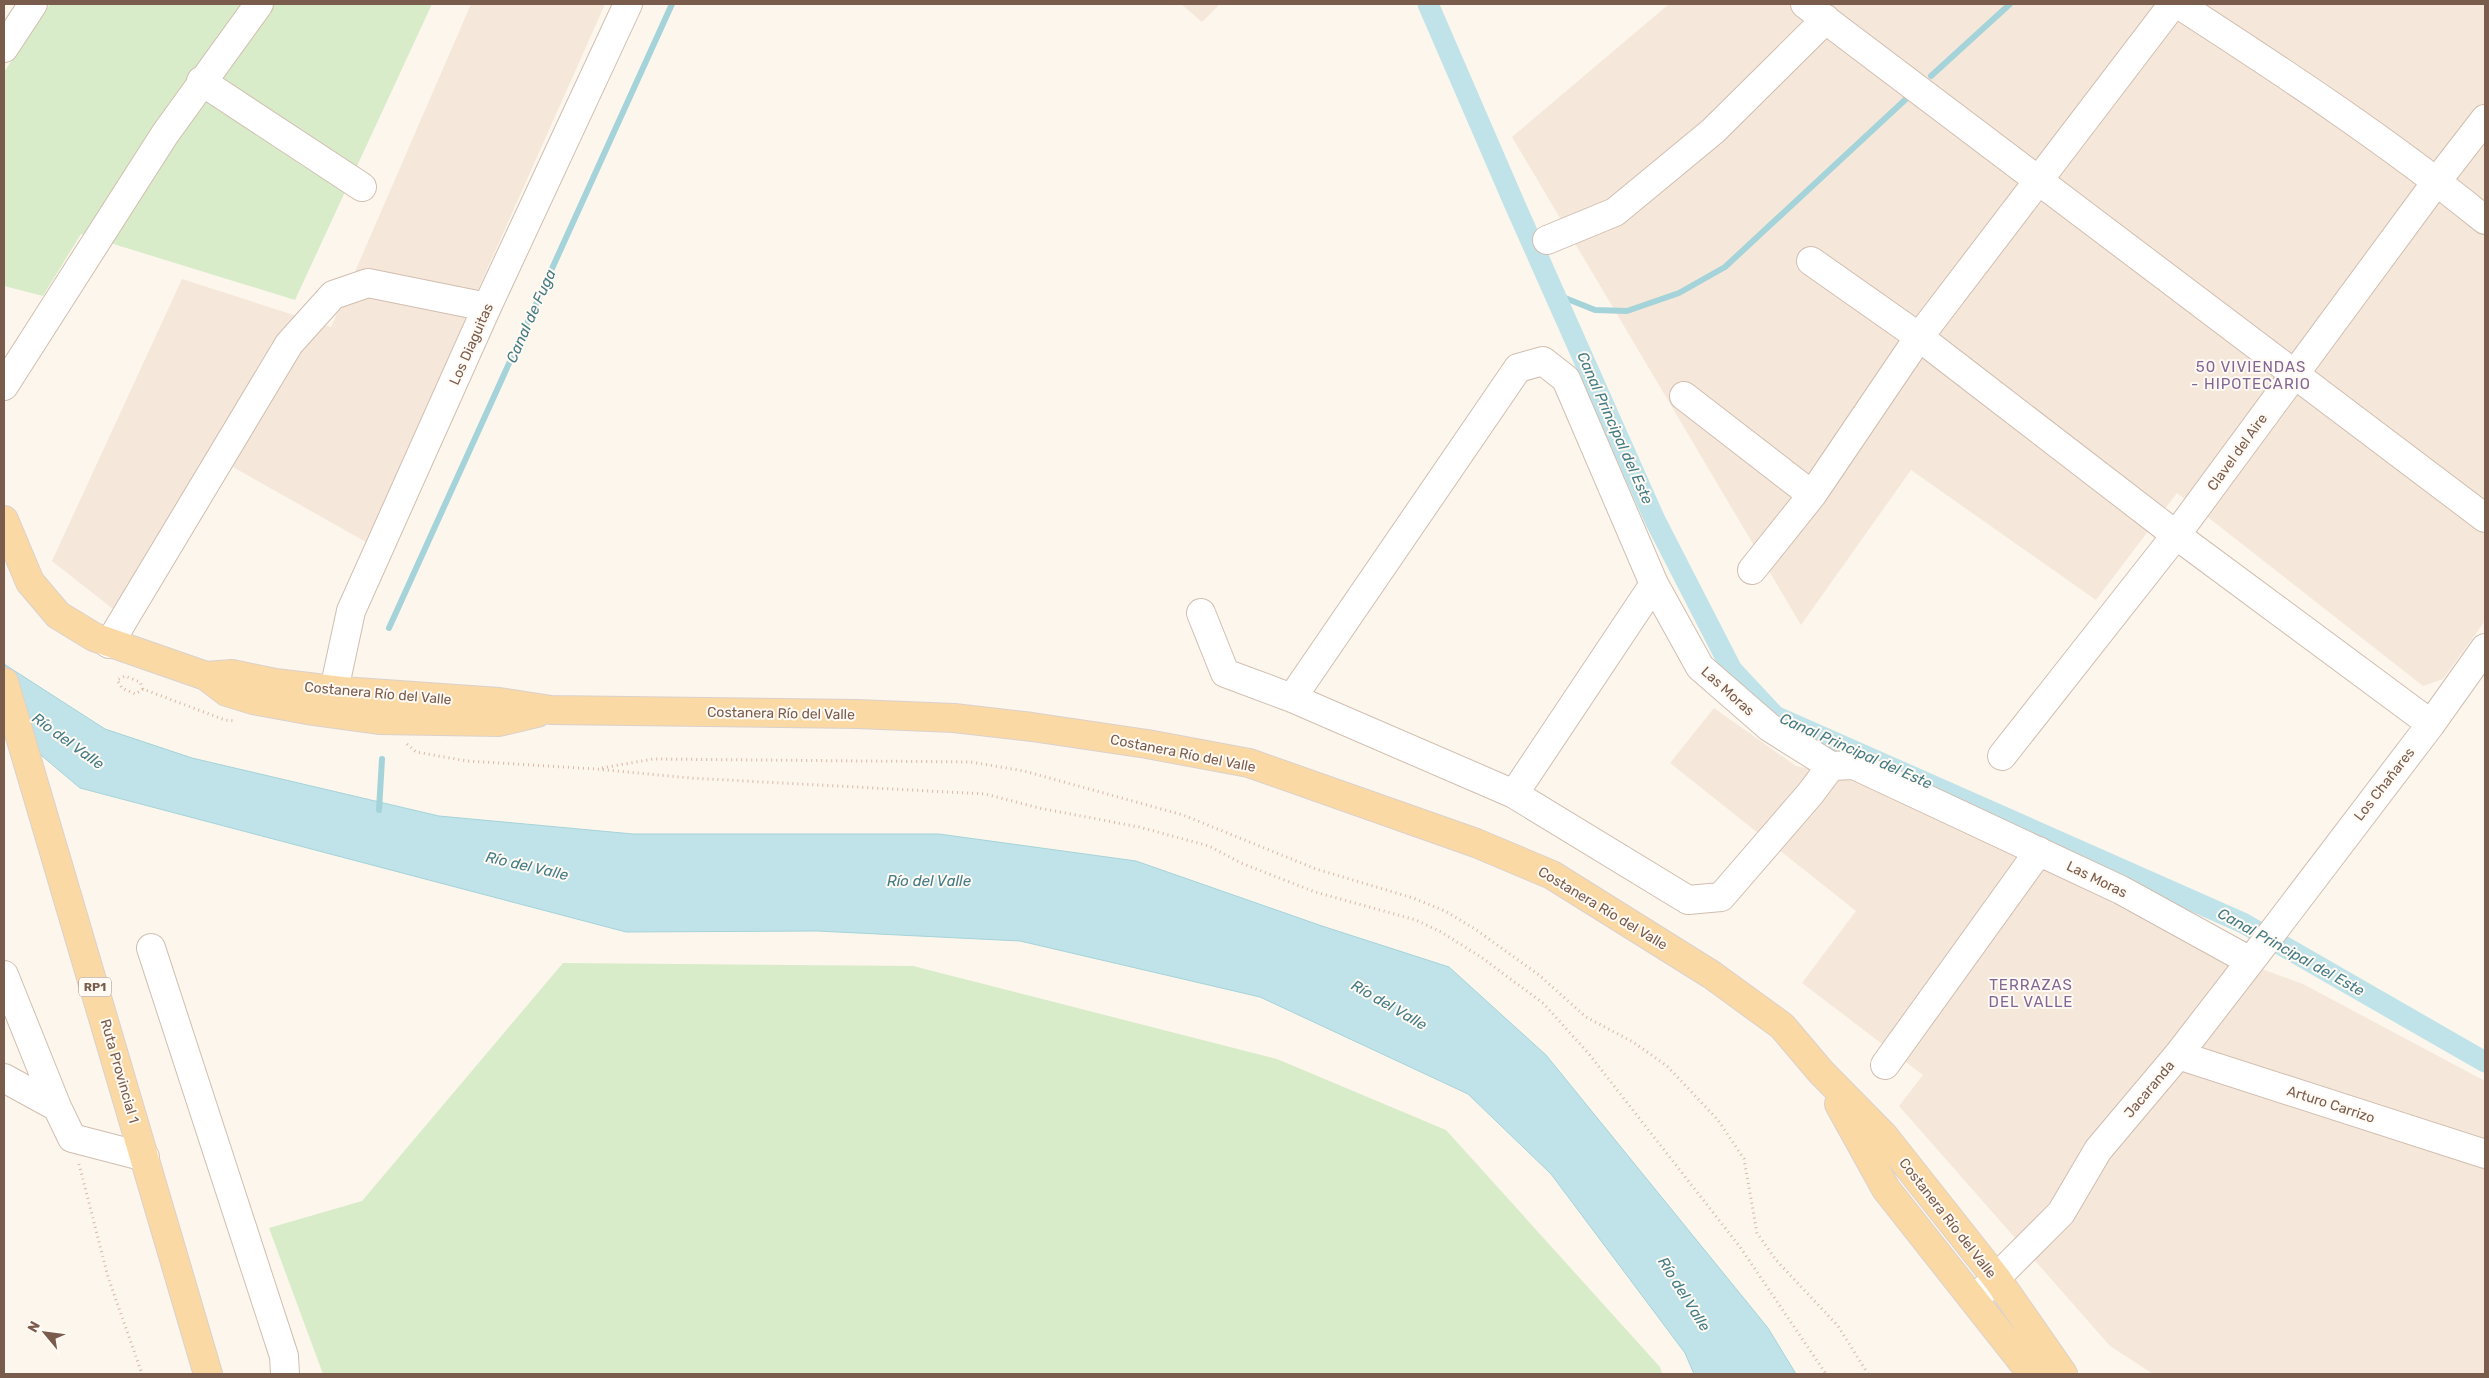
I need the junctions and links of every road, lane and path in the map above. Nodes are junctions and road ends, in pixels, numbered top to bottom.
1 (33, 4) edge
2 (259, 4) edge
3 (628, 4) edge
4 (2173, 4) edge
5 (2178, 4) edge
6 (1815, 11) edge
7 (4, 48) edge
8 (201, 81) junction
9 (2485, 119) edge
10 (2040, 180) junction
11 (2437, 181) junction
12 (362, 187) dead end
13 (2485, 220) edge
14 (1547, 240) dead end
15 (1811, 261) dead end
16 (487, 307) junction
17 (1919, 338) junction
18 (2294, 375) junction
19 (4, 386) edge
20 (1684, 396) dead end
21 (1812, 495) junction
22 (2485, 518) edge
23 (4, 520) edge
24 (2176, 535) junction
25 (1752, 570) dead end
26 (1654, 584) junction
27 (1201, 614) dead end
28 (109, 644) junction
29 (2485, 648) edge
30 (206, 676) junction
31 (4, 682) edge
32 (143, 689) junction
33 (334, 690) junction
34 (1292, 698) junction
35 (551, 710) junction
36 (244, 723) dead end
37 (2431, 724) junction
38 (404, 741) dead end
39 (2002, 756) dead end
40 (1831, 766) junction
41 (596, 769) junction
42 (1514, 794) junction
43 (2039, 851) junction
44 (2281, 918) joint
45 (152, 948) dead end
46 (2253, 958) junction
47 (4, 975) edge
48 (2178, 1055) junction
49 (1885, 1065) dead end
50 (1821, 1072) junction
51 (4, 1078) edge
52 (57, 1107) junction
53 (72, 1138) junction
54 (2485, 1154) edge
55 (145, 1157) junction
56 (1997, 1279) junction
57 (1974, 1300) junction
58 (142, 1374) edge
59 (208, 1374) edge
60 (285, 1374) edge
61 (1826, 1374) edge
62 (1868, 1374) edge
63 (2032, 1374) edge
64 (2063, 1374) edge

1 - 7 street
2 - 8 street
3 - 16 street, Los Diaguitas
4 - 10 street
5 - 11 street
6 - 10 street
6 - 14 street
8 - 12 street
8 - 19 street
9 - 11 street, Clavel del Aire
10 - 17 street
10 - 18 street
11 - 13 street
11 - 18 street, Clavel del Aire
15 - 17 street
16 - 28 street
16 - 33 street, Los Diaguitas
17 - 21 street
17 - 24 street
18 - 22 street
18 - 24 street, Clavel del Aire
20 - 21 street
21 - 25 street
23 - 28 main road, Costanera Río del Valle
24 - 37 street
24 - 39 street, Clavel del Aire
26 - 34 street, Las Moras
26 - 40 street, Las Moras
26 - 42 street
27 - 34 street
28 - 30 main road, Costanera Río del Valle
29 - 37 street, Los Chañares
30 - 33 main road, Costanera Río del Valle
30 - 35 main road, Costanera Río del Valle
31 - 55 main road, Ruta Provincial 1 / RP1
32 - 32 path
32 - 36 path
33 - 35 main road, Costanera Río del Valle
34 - 42 street
35 - 50 main road, Costanera Río del Valle
37 - 44 street, Los Chañares
38 - 41 path
40 - 42 street
40 - 43 street, Las Moras
41 - 61 path
41 - 62 path
43 - 46 street, Las Moras
43 - 49 street
44 - 46 street, Jacaranda
45 - 60 street
46 - 48 street, Jacaranda
47 - 52 street
48 - 54 street, Arturo Carrizo
48 - 56 street, Jacaranda
50 - 56 main road, Costanera Río del Valle
50 - 57 main road, Costanera Río del Valle
51 - 52 street
52 - 53 street
53 - 55 street
53 - 58 path
55 - 59 main road, Ruta Provincial 1 / RP1
56 - 57 street, Jacaranda
56 - 64 main road, Costanera Río del Valle
57 - 63 main road, Costanera Río del Valle

